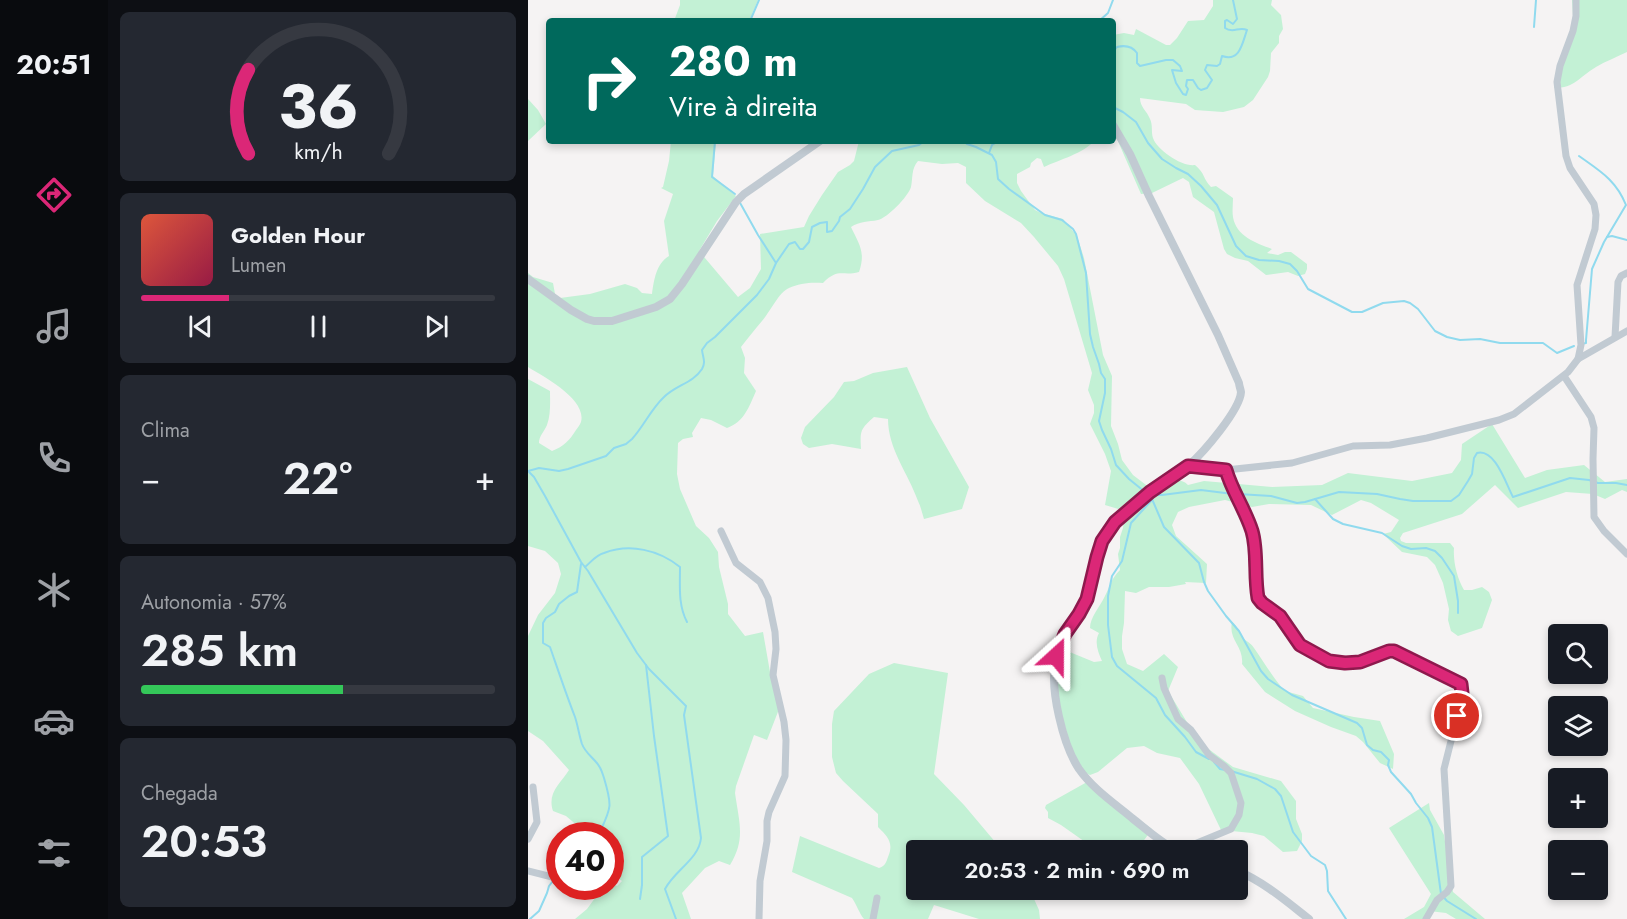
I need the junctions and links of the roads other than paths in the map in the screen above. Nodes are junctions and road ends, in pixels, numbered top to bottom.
1 (1576, 0) edge
2 (1116, 129) edge
3 (816, 144) edge
4 (1627, 273) edge
5 (528, 279) edge
6 (1627, 331) edge
7 (1616, 337) junction
8 (1578, 359) junction
9 (1564, 376) junction
10 (1188, 466) junction
11 (1226, 470) junction
12 (721, 531) dead end
13 (1627, 554) edge
14 (1162, 678) dead end
15 (533, 787) dead end
16 (528, 839) edge
17 (1161, 840) edge
18 (1205, 840) edge
19 (528, 871) edge
20 (546, 876) edge
21 (1248, 876) edge
22 (877, 898) dead end
23 (759, 919) edge
24 (873, 919) edge
25 (1310, 919) edge
26 (1426, 919) edge

1 - 8 street
2 - 10 street
3 - 5 street
4 - 7 street
6 - 7 street
7 - 8 street
8 - 9 street
9 - 11 street
9 - 13 street
10 - 11 street
10 - 17 street
11 - 26 street
12 - 23 street
14 - 18 street
15 - 16 street
19 - 20 street
21 - 25 street
22 - 24 street

